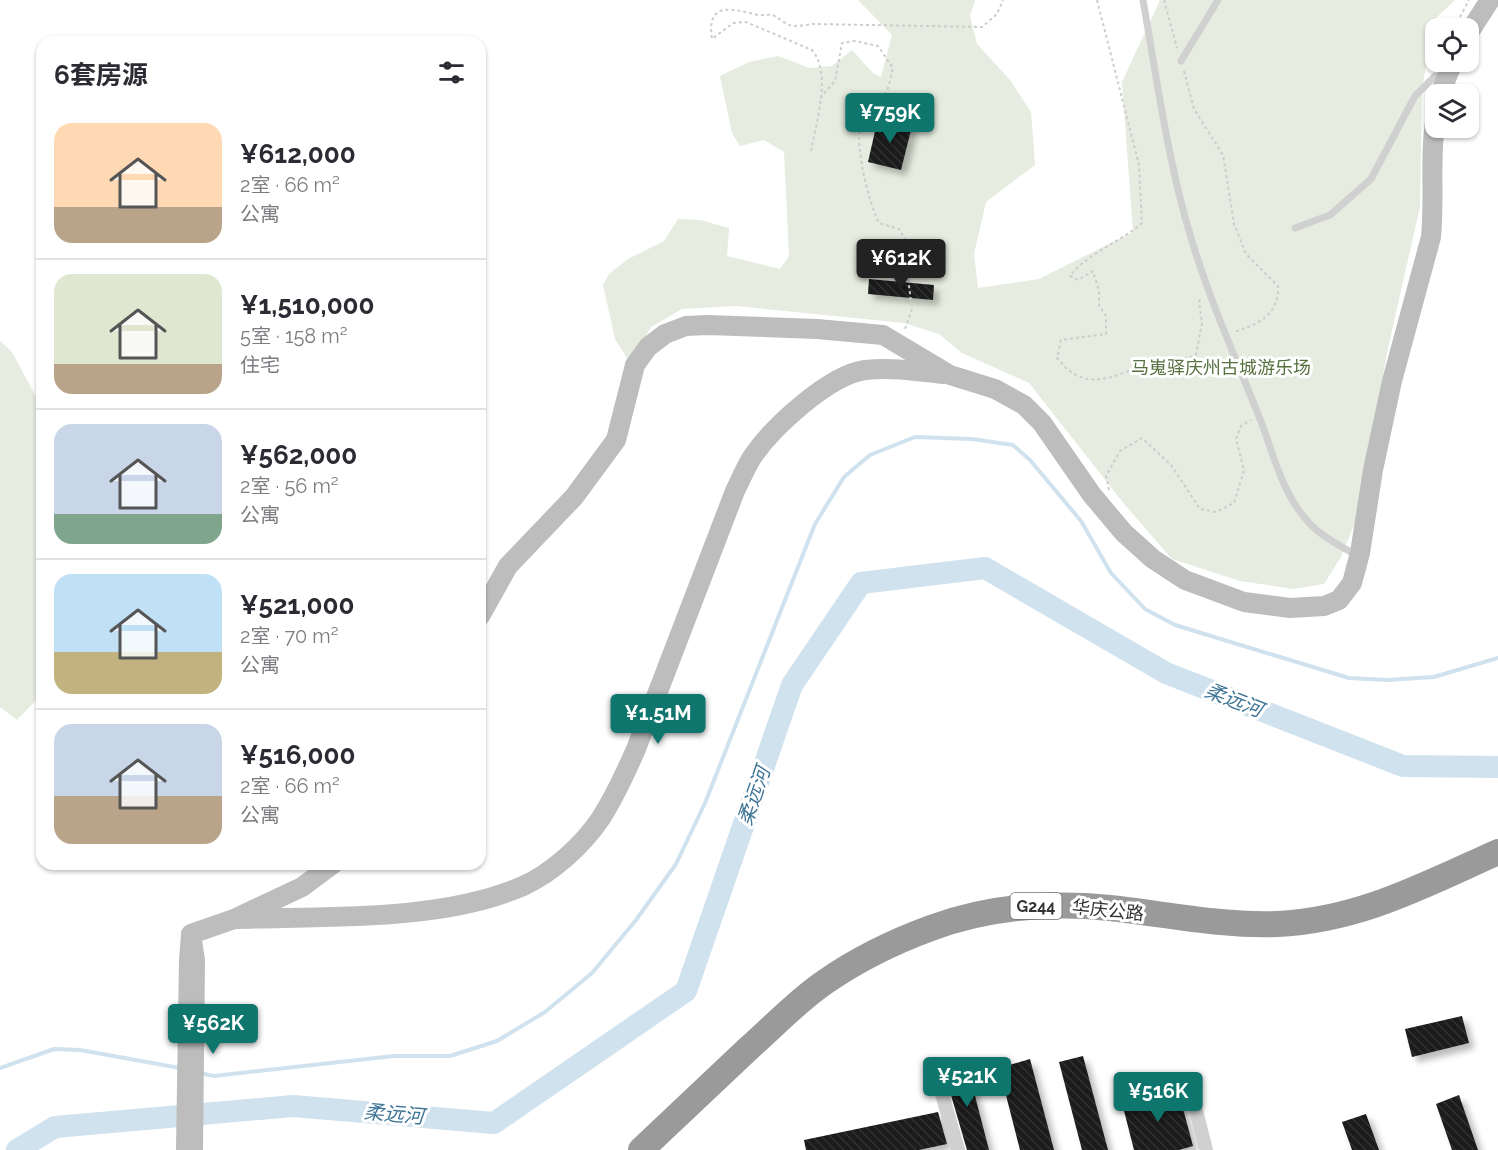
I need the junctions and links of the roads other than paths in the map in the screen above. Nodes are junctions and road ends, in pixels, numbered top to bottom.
1 (1143, 0) edge
2 (1218, 0) edge
3 (1490, 0) edge
4 (1478, 18) edge
5 (1181, 61) road end
6 (1447, 77) edge
7 (1433, 138) edge
8 (1295, 228) dead end
9 (950, 375) junction
10 (1359, 558) junction
11 (486, 605) edge
12 (1498, 852) edge
13 (1498, 859) edge
14 (325, 870) edge
15 (234, 919) junction
16 (192, 960) junction
17 (1189, 1083) dead end
18 (942, 1094) dead end
19 (186, 1150) edge
20 (193, 1150) edge
21 (641, 1150) edge
22 (651, 1150) edge
23 (958, 1150) edge
24 (1206, 1150) edge

1 - 10 lane
2 - 5 lane
3 - 4 street
6 - 8 lane
7 - 10 street
9 - 10 street
9 - 11 street
9 - 15 street
12 - 21 highway, 华庆公路 / G244
13 - 22 highway, 华庆公路 / G244
14 - 15 street
15 - 16 street
16 - 19 street
16 - 20 street
17 - 24 street
18 - 23 street

